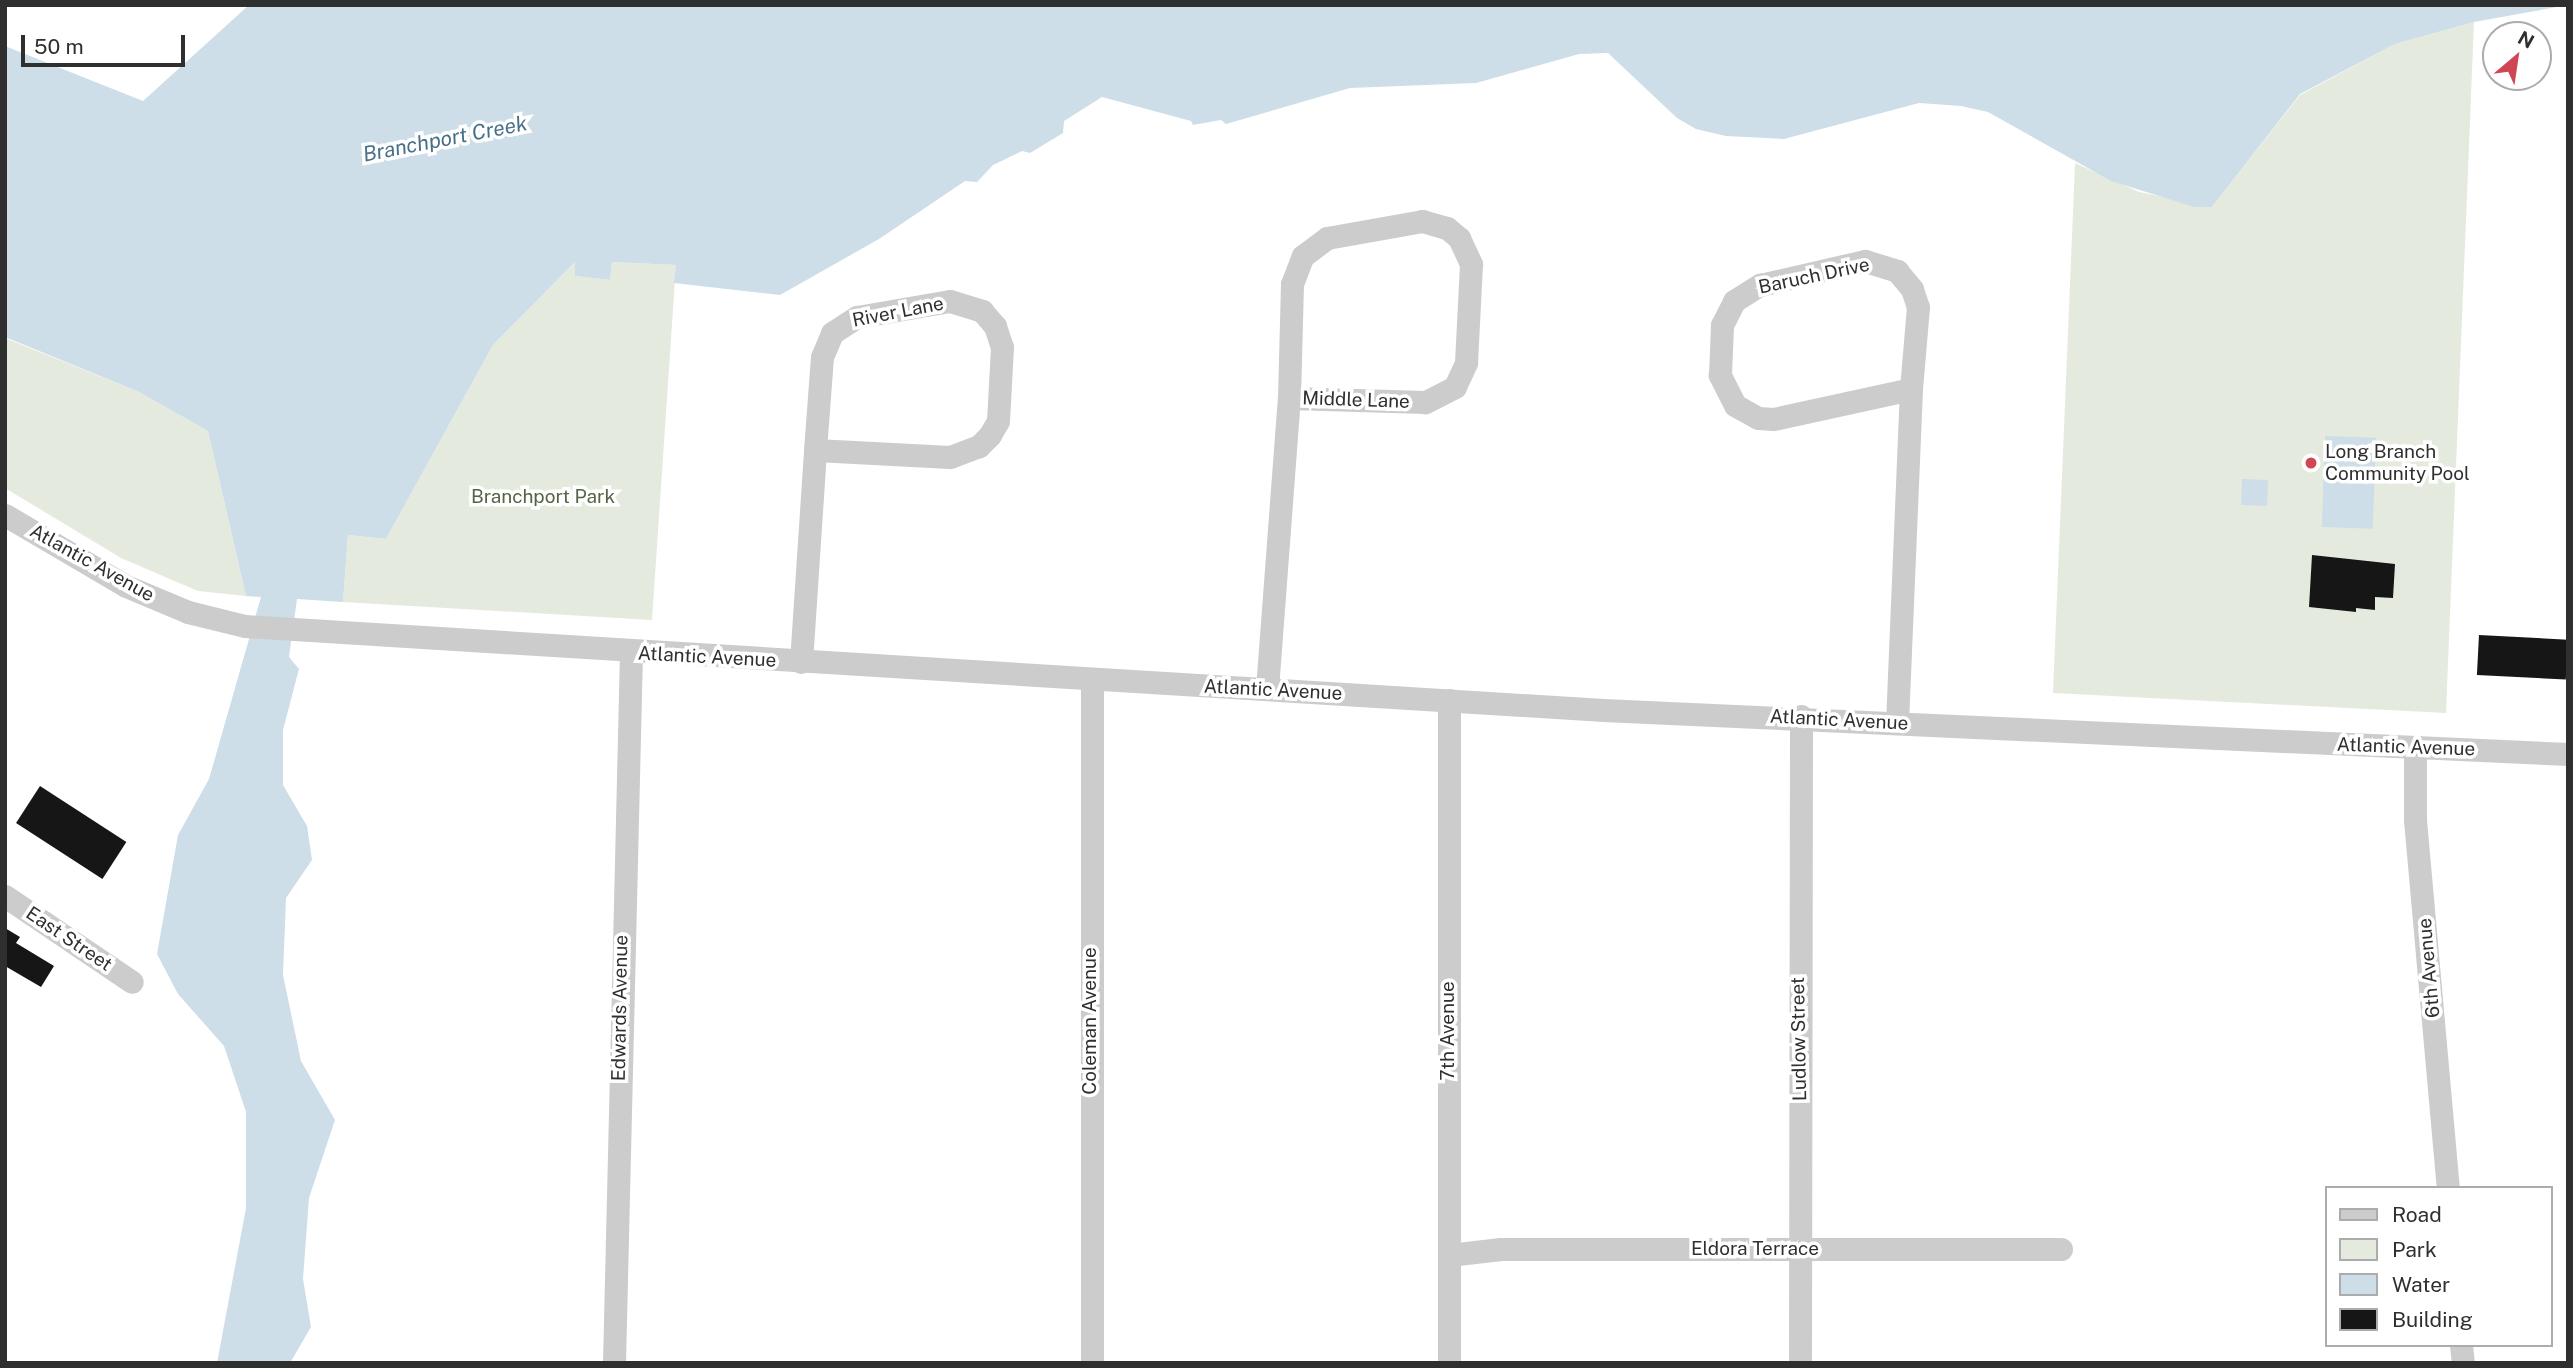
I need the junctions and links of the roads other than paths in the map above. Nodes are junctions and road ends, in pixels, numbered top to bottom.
1 (1911, 389) junction
2 (1289, 398) junction
3 (816, 450) junction
4 (11, 517) edge
5 (631, 652) junction
6 (801, 662) junction
7 (1092, 680) junction
8 (1267, 690) junction
9 (1449, 700) junction
10 (1801, 716) junction
11 (1897, 723) junction
12 (2415, 749) junction
13 (2568, 754) edge
14 (5, 897) edge
15 (132, 982) dead end
16 (2448, 1186) edge
17 (1801, 1249) junction
18 (2061, 1249) dead end
19 (1449, 1255) junction
20 (614, 1363) edge
21 (1092, 1363) edge
22 (1449, 1363) edge
23 (1800, 1363) edge

1 - 1 street, Baruch Drive
1 - 11 street, Baruch Drive
2 - 2 street, Middle Lane
2 - 8 street, Middle Lane
3 - 3 street, River Lane
3 - 6 street, River Lane
4 - 5 street, Atlantic Avenue
5 - 6 street, Atlantic Avenue
5 - 20 street, Edwards Avenue
6 - 7 street, Atlantic Avenue
7 - 8 street, Atlantic Avenue
7 - 21 street, Coleman Avenue
8 - 9 street, Atlantic Avenue
9 - 10 street, Atlantic Avenue
9 - 19 street, 7th Avenue
10 - 11 street, Atlantic Avenue
10 - 17 street, Ludlow Street
11 - 12 street, Atlantic Avenue
12 - 13 street, Atlantic Avenue
12 - 16 street, 6th Avenue
14 - 15 street, East Street
17 - 18 street, Eldora Terrace
17 - 19 street, Eldora Terrace
17 - 23 street, Ludlow Street
19 - 22 street, 7th Avenue

